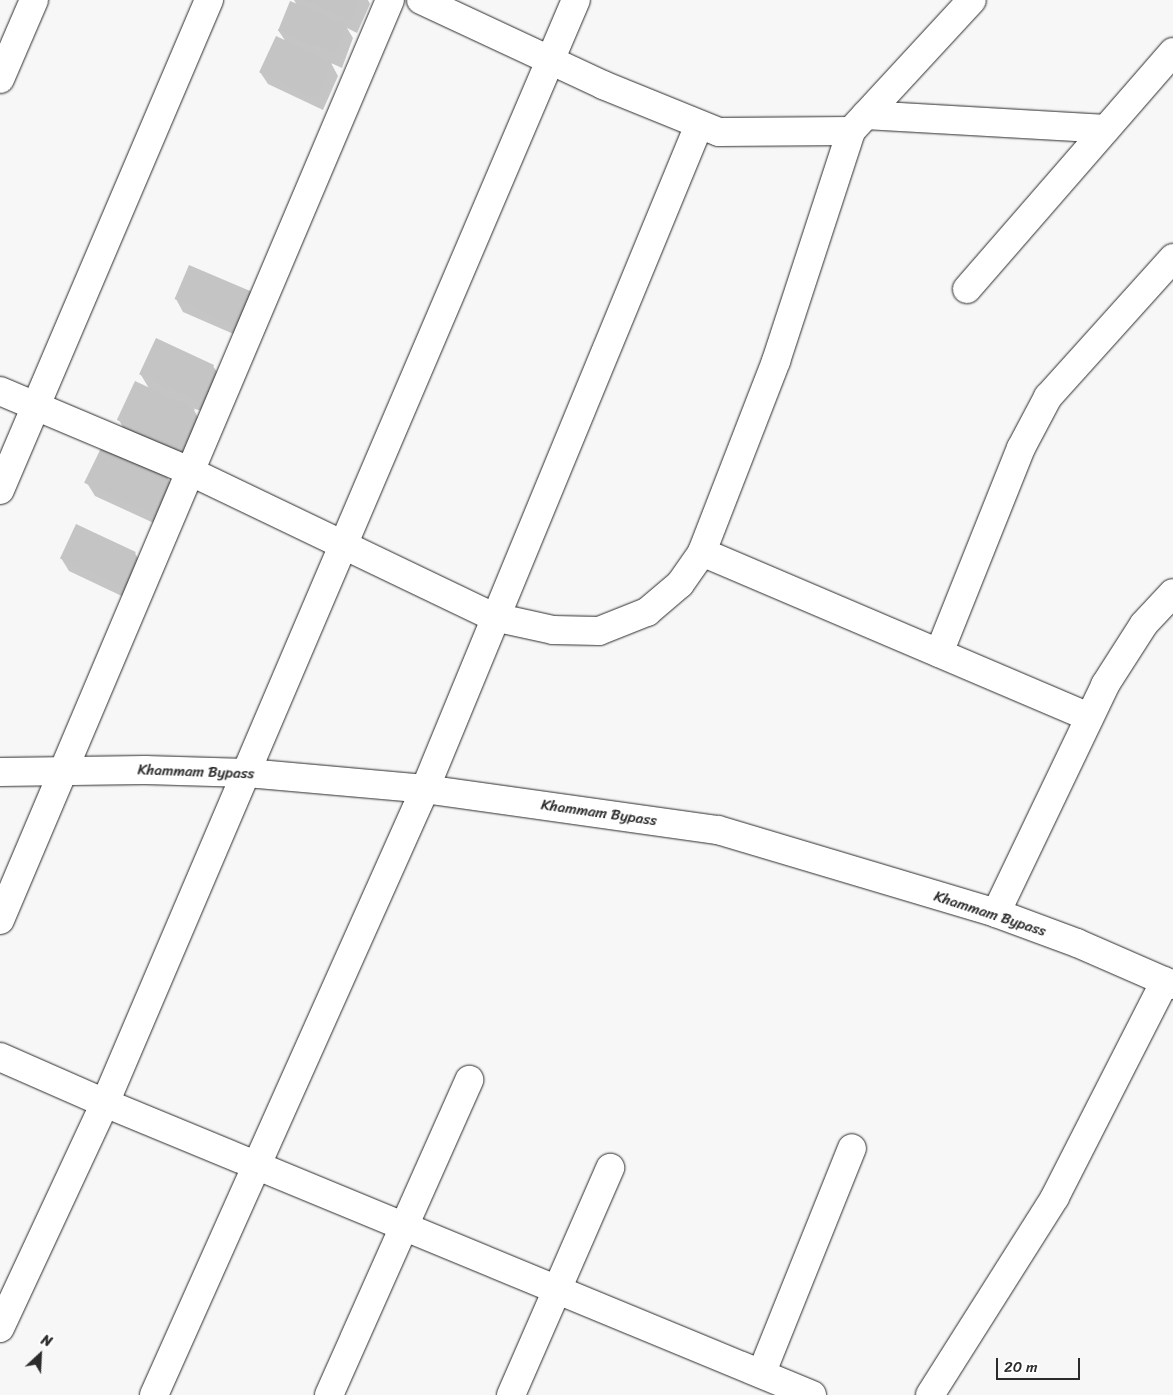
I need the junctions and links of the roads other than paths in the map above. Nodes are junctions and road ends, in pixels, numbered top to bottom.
1 (34, 0) edge
2 (209, 0) edge
3 (390, 0) edge
4 (421, 0) edge
5 (576, 0) edge
6 (972, 0) edge
7 (1173, 52) edge
8 (550, 60) junction
9 (0, 80) edge
10 (858, 123) junction
11 (699, 125) junction
12 (1106, 129) junction
13 (1173, 258) edge
14 (967, 289) dead end
15 (0, 391) edge
16 (35, 407) junction
17 (189, 471) junction
18 (0, 490) edge
19 (344, 544) junction
20 (702, 552) junction
21 (1173, 593) edge
22 (494, 617) junction
23 (938, 653) junction
24 (1089, 717) junction
25 (63, 771) junction
26 (0, 772) edge
27 (246, 773) junction
28 (425, 789) junction
29 (996, 914) junction
30 (0, 920) edge
31 (1169, 983) edge
32 (0, 1056) edge
33 (469, 1080) dead end
34 (105, 1103) junction
35 (852, 1148) dead end
36 (255, 1165) junction
37 (610, 1168) dead end
38 (403, 1227) junction
39 (558, 1291) junction
40 (0, 1328) edge
41 (762, 1372) junction
42 (154, 1395) edge
43 (329, 1395) edge
44 (511, 1395) edge
45 (812, 1395) edge
46 (930, 1395) edge

1 - 9 main road
2 - 16 main road
3 - 17 main road
4 - 8 main road
5 - 8 main road
6 - 10 main road
7 - 12 main road
8 - 11 main road
8 - 19 main road
10 - 11 main road
10 - 12 main road
10 - 20 main road
11 - 22 main road
12 - 14 main road
13 - 23 main road
15 - 16 main road
16 - 17 main road
16 - 18 main road
17 - 19 main road
17 - 25 main road
19 - 22 main road
19 - 27 main road
20 - 22 main road
20 - 23 main road
21 - 24 main road
22 - 28 main road
23 - 24 main road
24 - 29 main road
25 - 26 main road, Khammam Bypass
25 - 27 main road, Khammam Bypass
25 - 30 main road
27 - 28 main road, Khammam Bypass
27 - 34 main road
28 - 29 main road, Khammam Bypass
28 - 36 main road
29 - 31 main road, Khammam Bypass
31 - 46 main road
32 - 34 main road
33 - 38 main road
34 - 36 main road
34 - 40 main road
35 - 41 main road
36 - 38 main road
36 - 42 main road
37 - 39 main road
38 - 39 main road
38 - 43 main road
39 - 41 main road
39 - 44 main road
41 - 45 main road

